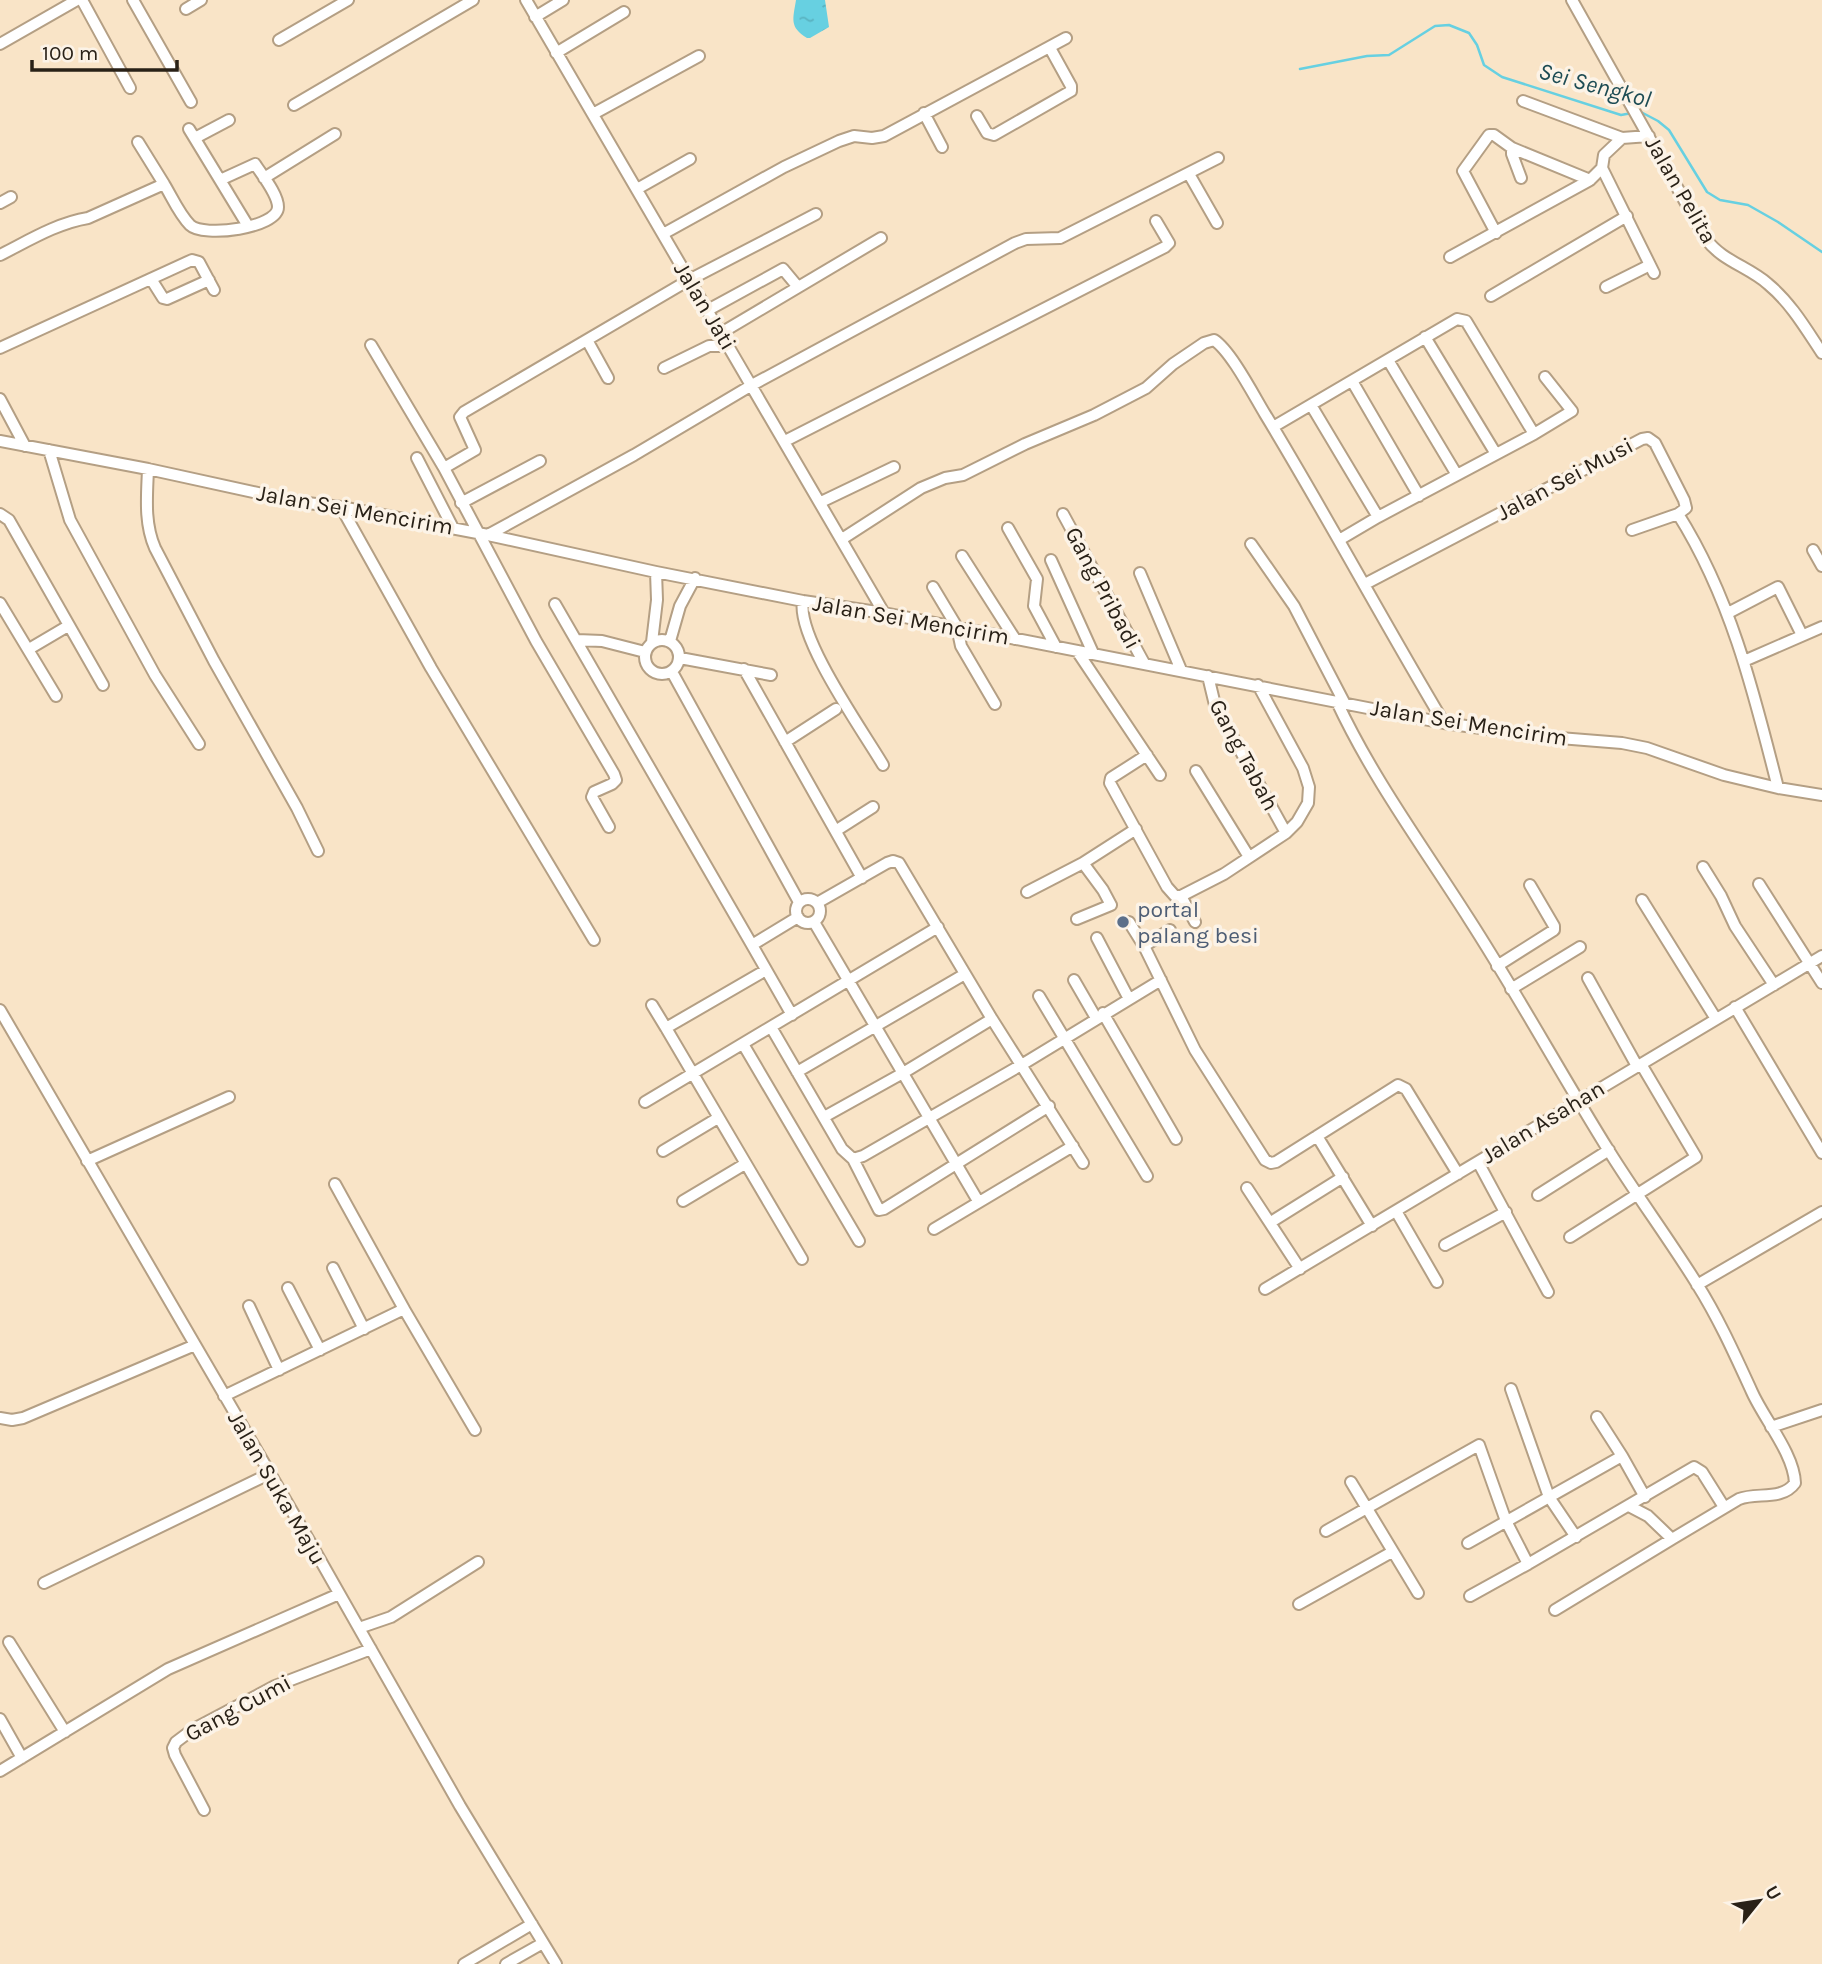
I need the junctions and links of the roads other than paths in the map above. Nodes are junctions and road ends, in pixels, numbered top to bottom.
1 (80, 0) edge
2 (134, 0) edge
3 (201, 0) edge
4 (348, 0) edge
5 (472, 0) edge
6 (526, 0) edge
7 (563, 0) edge
8 (1572, 0) edge
9 (186, 9) dead end
10 (624, 12) dead end
11 (535, 17) junction
12 (1066, 38) dead end
13 (279, 40) dead end
14 (0, 44) edge
15 (1051, 48) junction
16 (556, 53) junction
17 (699, 56) dead end
18 (130, 88) dead end
19 (1523, 101) dead end
20 (191, 102) dead end
21 (294, 105) dead end
22 (924, 113) junction
23 (593, 114) junction
24 (977, 116) dead end
25 (229, 120) dead end
26 (335, 134) dead end
27 (1649, 136) junction
28 (1622, 138) junction
29 (138, 142) dead end
30 (942, 147) dead end
31 (1512, 148) junction
32 (1218, 158) dead end
33 (690, 159) dead end
34 (1602, 168) junction
35 (1189, 174) junction
36 (264, 178) junction
37 (1521, 178) dead end
38 (220, 180) junction
39 (1590, 180) junction
40 (157, 187) junction
41 (637, 189) junction
42 (11, 197) dead end
43 (0, 202) edge
44 (816, 214) dead end
45 (1627, 216) junction
46 (1156, 221) dead end
47 (1217, 223) dead end
48 (248, 226) junction
49 (1496, 233) junction
50 (663, 234) junction
51 (881, 239) dead end
52 (0, 255) edge
53 (1450, 257) dead end
54 (151, 278) junction
55 (689, 280) junction
56 (798, 287) junction
57 (1606, 287) dead end
58 (1491, 296) dead end
59 (708, 310) junction
60 (721, 332) junction
61 (1425, 337) junction
62 (587, 340) junction
63 (371, 345) dead end
64 (729, 346) junction
65 (0, 348) edge
66 (1822, 354) edge
67 (1388, 360) junction
68 (664, 368) dead end
69 (1545, 377) dead end
70 (608, 378) dead end
71 (1352, 382) junction
72 (752, 385) junction
73 (0, 399) edge
74 (1311, 405) junction
75 (1273, 428) junction
76 (1534, 435) junction
77 (0, 441) edge
78 (785, 441) junction
79 (25, 446) junction
80 (49, 450) junction
81 (1496, 454) junction
82 (417, 458) dead end
83 (540, 461) dead end
84 (894, 467) dead end
85 (444, 468) junction
86 (148, 469) junction
87 (1457, 475) junction
88 (1419, 496) junction
89 (821, 502) junction
90 (461, 503) junction
91 (341, 507) junction
92 (0, 514) edge
93 (1063, 514) dead end
94 (1678, 514) junction
95 (1378, 517) junction
96 (453, 528) junction
97 (1008, 528) dead end
98 (1632, 530) dead end
99 (482, 534) junction
100 (842, 539) junction
101 (1339, 540) junction
102 (1251, 544) dead end
103 (1813, 550) dead end
104 (962, 556) dead end
105 (1051, 560) dead end
106 (1822, 566) edge
107 (656, 572) junction
108 (1139, 573) dead end
109 (695, 578) junction
110 (1365, 584) junction
111 (933, 587) dead end
112 (657, 600) junction
113 (803, 601) junction
114 (0, 603) edge
115 (555, 604) dead end
116 (680, 606) junction
117 (884, 613) junction
118 (1728, 613) junction
119 (68, 626) junction
120 (957, 627) junction
121 (1822, 627) edge
122 (1802, 635) junction
123 (1014, 639) junction
124 (577, 640) junction
125 (670, 641) junction
126 (649, 647) junction
127 (1056, 647) junction
128 (29, 649) junction
129 (1077, 651) junction
130 (1093, 653) junction
131 (680, 658) junction
132 (1744, 661) junction
133 (1144, 663) junction
134 (744, 669) junction
135 (1181, 670) junction
136 (672, 672) junction
137 (771, 675) dead end
138 (1208, 676) junction
139 (103, 685) dead end
140 (1258, 685) junction
141 (56, 696) dead end
142 (1341, 703) junction
143 (995, 704) dead end
144 (836, 709) dead end
145 (1444, 723) junction
146 (785, 742) junction
147 (199, 744) dead end
148 (1147, 755) junction
149 (883, 765) dead end
150 (1196, 771) dead end
151 (1160, 775) dead end
152 (1778, 788) junction
153 (1817, 794) edge
154 (873, 807) dead end
155 (610, 827) dead end
156 (1136, 829) junction
157 (837, 830) junction
158 (1286, 832) junction
159 (318, 851) dead end
160 (1249, 856) junction
161 (1083, 863) junction
162 (1703, 867) dead end
163 (862, 878) junction
164 (1759, 884) dead end
165 (1530, 885) dead end
166 (1027, 892) dead end
167 (1181, 896) junction
168 (1642, 900) dead end
169 (799, 902) junction
170 (817, 902) junction
171 (798, 917) junction
172 (1077, 919) dead end
173 (814, 922) junction
174 (1129, 922) dead end
175 (1195, 922) dead end
176 (938, 927) junction
177 (1170, 930) dead end
178 (1097, 938) dead end
179 (594, 940) dead end
180 (752, 945) junction
181 (1144, 946) junction
182 (1580, 947) dead end
183 (1822, 956) edge
184 (1810, 963) junction
185 (1497, 966) junction
186 (766, 970) junction
187 (965, 974) junction
188 (1587, 978) dead end
189 (1161, 979) junction
190 (849, 980) junction
191 (1074, 980) dead end
192 (1822, 983) edge
193 (1774, 985) junction
194 (1511, 989) junction
195 (1039, 996) dead end
196 (1129, 999) junction
197 (652, 1005) dead end
198 (1735, 1007) junction
199 (0, 1010) edge
200 (792, 1015) junction
201 (1100, 1015) junction
202 (1716, 1018) junction
203 (992, 1019) junction
204 (771, 1027) junction
205 (877, 1027) junction
206 (666, 1028) junction
207 (1064, 1039) junction
208 (743, 1044) junction
209 (1023, 1065) junction
210 (1639, 1065) junction
211 (797, 1072) junction
212 (692, 1073) junction
213 (903, 1073) junction
214 (229, 1097) dead end
215 (1579, 1100) junction
216 (645, 1102) dead end
217 (1049, 1106) junction
218 (824, 1117) junction
219 (719, 1118) junction
220 (929, 1118) junction
221 (1317, 1136) junction
222 (1176, 1139) dead end
223 (1073, 1146) junction
224 (1609, 1150) junction
225 (663, 1151) dead end
226 (1822, 1153) edge
227 (853, 1159) junction
228 (87, 1161) junction
229 (1478, 1162) junction
230 (1083, 1163) dead end
231 (746, 1164) junction
232 (956, 1165) junction
233 (1458, 1174) junction
234 (1147, 1176) dead end
235 (1343, 1177) junction
236 (335, 1184) dead end
237 (1247, 1188) dead end
238 (1637, 1194) junction
239 (1538, 1195) dead end
240 (683, 1201) dead end
241 (978, 1201) junction
242 (1396, 1211) junction
243 (1506, 1212) junction
244 (1822, 1212) edge
245 (1271, 1223) junction
246 (1372, 1226) junction
247 (934, 1229) dead end
248 (1570, 1237) dead end
249 (859, 1241) dead end
250 (1446, 1245) dead end
251 (802, 1259) dead end
252 (333, 1268) dead end
253 (1300, 1269) junction
254 (1437, 1282) dead end
255 (1698, 1285) junction
256 (288, 1288) dead end
257 (1265, 1289) dead end
258 (1548, 1292) dead end
259 (249, 1306) dead end
260 (404, 1309) junction
261 (364, 1329) junction
262 (195, 1345) junction
263 (320, 1350) junction
264 (279, 1370) junction
265 (1511, 1389) dead end
266 (224, 1396) junction
267 (1822, 1410) edge
268 (1597, 1417) dead end
269 (0, 1418) edge
270 (1772, 1427) junction
271 (475, 1430) dead end
272 (1622, 1456) junction
273 (269, 1474) junction
274 (1351, 1482) dead end
275 (1549, 1497) junction
276 (1645, 1497) junction
277 (1629, 1506) junction
278 (1724, 1507) junction
279 (1367, 1508) junction
280 (1506, 1521) junction
281 (1326, 1531) dead end
282 (1576, 1537) junction
283 (1672, 1539) junction
284 (1468, 1543) dead end
285 (1392, 1552) junction
286 (478, 1562) dead end
287 (1528, 1564) junction
288 (44, 1583) dead end
289 (1418, 1593) dead end
290 (339, 1594) junction
291 (1470, 1596) dead end
292 (1298, 1604) dead end
293 (1555, 1611) dead end
294 (359, 1628) junction
295 (9, 1642) dead end
296 (371, 1649) junction
297 (0, 1719) edge
298 (65, 1731) junction
299 (22, 1758) junction
300 (0, 1771) edge
301 (204, 1810) dead end
302 (532, 1924) junction
303 (543, 1943) junction
304 (464, 1964) edge
305 (506, 1964) edge
306 (556, 1964) edge

1 - 14 street
1 - 18 street
2 - 20 street
3 - 9 street
4 - 13 street
5 - 21 street
6 - 11 street, Jalan Jati
7 - 11 street
8 - 27 street, Jalan Pelita
10 - 16 street
11 - 16 street, Jalan Jati
12 - 15 street
15 - 22 street
15 - 24 street
16 - 23 street, Jalan Jati
17 - 23 street
19 - 28 street
22 - 30 street
22 - 50 street
23 - 41 street, Jalan Jati
25 - 38 street
26 - 36 street
27 - 28 street
27 - 66 street, Jalan Pelita
28 - 34 street
29 - 40 street
31 - 37 street
31 - 39 street
31 - 49 street
32 - 35 street
33 - 41 street
34 - 39 street
34 - 45 street
35 - 47 street
35 - 72 street
36 - 38 street
36 - 48 street
38 - 48 street
39 - 49 street
40 - 48 street
40 - 52 street
41 - 50 street, Jalan Jati
42 - 43 street
44 - 55 street
45 - 57 street
45 - 58 street
46 - 78 street
49 - 53 street
50 - 55 street, Jalan Jati
51 - 56 street
54 - 54 street
54 - 65 street
55 - 59 street, Jalan Jati
55 - 62 street
56 - 59 street
56 - 60 street
59 - 60 street, Jalan Jati
60 - 64 street, Jalan Jati
61 - 67 street
61 - 76 street
61 - 81 street
62 - 70 street
62 - 85 street
63 - 85 street
64 - 68 street
64 - 72 street, Jalan Jati
67 - 71 street
67 - 87 street
69 - 76 street
71 - 74 street
71 - 88 street
72 - 78 street, Jalan Jati
72 - 99 street
73 - 79 street
74 - 75 street
74 - 95 street
75 - 100 street
75 - 101 street
76 - 81 street
77 - 79 street, Jalan Sei Mencirim
78 - 89 street, Jalan Jati
79 - 80 street, Jalan Sei Mencirim
80 - 86 street, Jalan Sei Mencirim
80 - 147 street
81 - 87 street
82 - 96 street
83 - 90 street
84 - 89 street
85 - 90 street
86 - 91 street, Jalan Sei Mencirim
86 - 159 street
87 - 88 street
88 - 95 street
89 - 100 street, Jalan Jati
90 - 99 street
91 - 96 street, Jalan Sei Mencirim
91 - 179 street
92 - 119 street
93 - 133 street, Gang Pribadi
94 - 98 street
94 - 110 street, Jalan Sei Musi
94 - 118 street, Jalan Sei Musi
95 - 101 street
96 - 99 street, Jalan Sei Mencirim
97 - 127 street
99 - 107 street, Jalan Sei Mencirim
99 - 155 street
100 - 117 street, Jalan Jati
101 - 110 street
102 - 142 street
103 - 106 street
104 - 123 street
105 - 130 street
107 - 109 street, Jalan Sei Mencirim
107 - 112 street
108 - 135 street
109 - 113 street, Jalan Sei Mencirim
109 - 116 street
110 - 145 street
111 - 120 street
112 - 116 street
112 - 126 street
113 - 117 street, Jalan Sei Mencirim
113 - 149 street
114 - 128 street
115 - 124 street
116 - 125 street
117 - 120 street, Jalan Sei Mencirim
118 - 122 street
118 - 132 street, Jalan Sei Musi
119 - 128 street
119 - 139 street
120 - 123 street, Jalan Sei Mencirim
120 - 143 street
121 - 122 street
122 - 132 street
123 - 127 street, Jalan Sei Mencirim
124 - 126 street
124 - 180 street
125 - 126 street
125 - 131 street
126 - 136 street
127 - 129 street, Jalan Sei Mencirim
128 - 141 street
129 - 130 street, Jalan Sei Mencirim
129 - 148 street
130 - 133 street, Jalan Sei Mencirim
131 - 134 street
131 - 136 street
132 - 152 street, Jalan Sei Musi
133 - 135 street, Jalan Sei Mencirim
134 - 137 street
134 - 146 street
135 - 138 street, Jalan Sei Mencirim
136 - 169 street
138 - 140 street, Jalan Sei Mencirim
138 - 158 street, Gang Tabah
140 - 142 street, Jalan Sei Mencirim
140 - 158 street
142 - 145 street, Jalan Sei Mencirim
142 - 185 street
144 - 146 street
145 - 152 street, Jalan Sei Mencirim
146 - 157 street
148 - 151 street
148 - 156 street
150 - 160 street
152 - 153 street, Jalan Sei Mencirim
154 - 157 street
156 - 161 street
156 - 167 street
157 - 163 street
158 - 160 street
160 - 167 street
161 - 166 street
161 - 172 street
162 - 193 street
163 - 170 street
163 - 176 street
164 - 184 street
165 - 185 street
167 - 175 street
168 - 202 street
169 - 170 street
169 - 171 street
170 - 173 street
171 - 173 street
171 - 180 street
173 - 190 street
174 - 181 street
176 - 187 street
176 - 190 street
177 - 181 street
178 - 196 street
180 - 186 street
181 - 189 street
182 - 194 street
183 - 184 street, Jalan Asahan
184 - 192 street
184 - 193 street, Jalan Asahan
185 - 194 street
186 - 200 street
186 - 206 street
187 - 203 street
187 - 205 street
188 - 210 street
189 - 196 street
189 - 221 street
190 - 200 street
190 - 205 street
191 - 201 street
193 - 198 street, Jalan Asahan
194 - 215 street
195 - 207 street
196 - 201 street
197 - 206 street
198 - 202 street, Jalan Asahan
198 - 226 street
199 - 228 street, Jalan Suka Maju
200 - 204 street
201 - 207 street
201 - 222 street
202 - 210 street, Jalan Asahan
203 - 209 street
203 - 213 street
204 - 208 street
204 - 211 street
205 - 211 street
205 - 213 street
206 - 212 street
207 - 209 street
207 - 234 street
208 - 212 street
208 - 249 street
209 - 217 street
209 - 220 street
210 - 215 street, Jalan Asahan
210 - 238 street
211 - 218 street
212 - 216 street
212 - 219 street
213 - 218 street
213 - 220 street
214 - 228 street
215 - 224 street
215 - 229 street, Jalan Asahan
217 - 223 street
217 - 232 street
218 - 227 street
219 - 225 street
219 - 231 street
220 - 227 street
220 - 232 street
221 - 233 street
221 - 235 street
223 - 230 street
223 - 241 street
224 - 238 street
224 - 239 street
227 - 232 street
228 - 262 street, Jalan Suka Maju
229 - 233 street, Jalan Asahan
229 - 243 street
231 - 240 street
231 - 251 street
232 - 241 street
233 - 242 street, Jalan Asahan
235 - 245 street
235 - 246 street
236 - 260 street
237 - 245 street
238 - 248 street
238 - 255 street
241 - 247 street
242 - 246 street, Jalan Asahan
242 - 254 street
243 - 250 street
243 - 258 street
244 - 255 street
245 - 253 street
246 - 253 street, Jalan Asahan
252 - 261 street
253 - 257 street, Jalan Asahan
255 - 270 street
256 - 263 street
259 - 264 street
260 - 261 street
260 - 271 street
261 - 263 street
262 - 266 street, Jalan Suka Maju
262 - 269 street
263 - 264 street
264 - 266 street
265 - 275 street
266 - 273 street, Jalan Suka Maju
267 - 270 street
268 - 272 street
270 - 278 street
272 - 275 street
272 - 276 street
273 - 288 street
273 - 290 street, Jalan Suka Maju
274 - 279 street
275 - 280 street
275 - 282 street
276 - 277 street
276 - 278 street
277 - 282 street
277 - 283 street
278 - 283 street
279 - 280 street
279 - 281 street
279 - 285 street
280 - 284 street
280 - 287 street
282 - 287 street
283 - 293 street
285 - 289 street
285 - 292 street
286 - 294 street
287 - 291 street
290 - 294 street, Jalan Suka Maju
290 - 298 street
294 - 296 street, Jalan Suka Maju
295 - 298 street
296 - 301 street, Gang Cumi
296 - 302 street, Jalan Suka Maju
297 - 299 street
298 - 299 street
299 - 300 street
302 - 303 street, Jalan Suka Maju
302 - 304 street
303 - 305 street
303 - 306 street, Jalan Suka Maju

